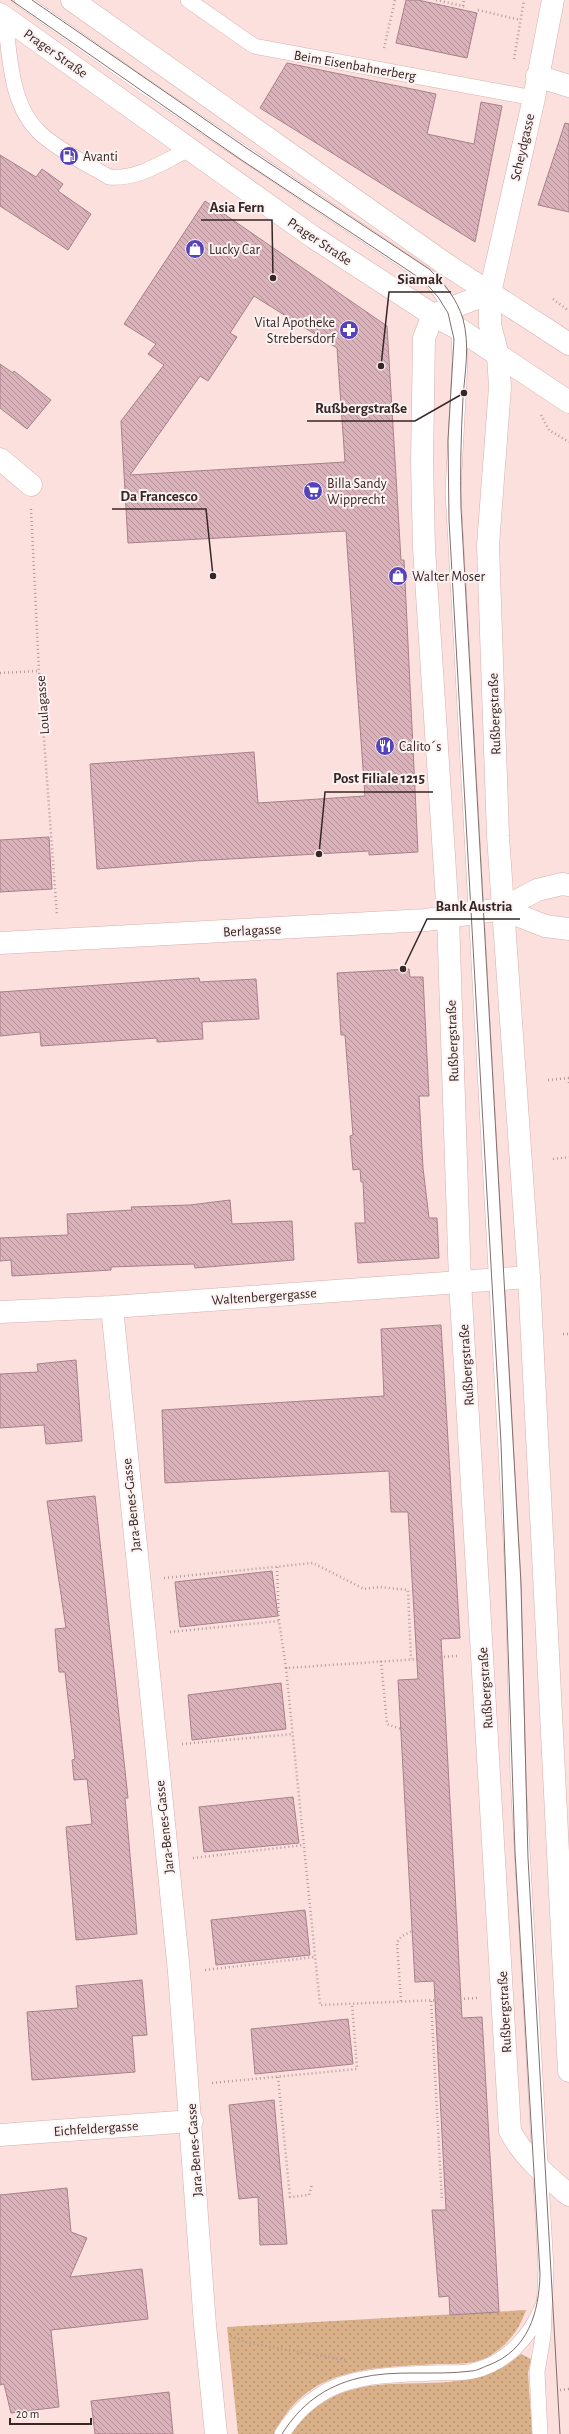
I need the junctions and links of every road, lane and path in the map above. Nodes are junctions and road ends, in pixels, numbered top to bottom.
1 (22, 0) edge
2 (72, 0) edge
3 (188, 0) edge
4 (395, 0) edge
5 (436, 0) edge
6 (464, 0) edge
7 (553, 0) edge
8 (462, 6) junction
9 (467, 7) dead end
10 (478, 10) dead end
11 (2, 15) edge
12 (520, 20) dead end
13 (380, 69) junction
14 (537, 76) junction
15 (569, 86) edge
16 (534, 98) junction
17 (190, 149) junction
18 (490, 293) junction
19 (553, 299) dead end
20 (442, 311) junction
21 (569, 311) edge
22 (459, 329) junction
23 (569, 344) edge
24 (498, 355) junction
25 (569, 402) edge
26 (539, 412) dead end
27 (569, 442) edge
28 (0, 459) edge
29 (31, 485) joint
30 (39, 670) junction
31 (0, 673) edge
32 (569, 885) edge
33 (502, 909) junction
34 (477, 913) junction
35 (448, 917) junction
36 (569, 929) edge
37 (59, 940) junction
38 (0, 943) edge
39 (569, 1078) edge
40 (548, 1080) dead end
41 (569, 1086) edge
42 (569, 1157) edge
43 (553, 1159) dead end
44 (529, 1277) junction
45 (497, 1279) junction
46 (460, 1282) junction
47 (112, 1306) junction
48 (0, 1312) edge
49 (563, 1334) dead end
50 (569, 1334) edge
51 (277, 1567) junction
52 (160, 1578) dead end
53 (279, 1621) junction
54 (166, 1633) dead end
55 (461, 1656) dead end
56 (440, 1657) dead end
57 (411, 1659) junction
58 (420, 1659) dead end
59 (381, 1662) junction
60 (286, 1668) junction
61 (400, 1729) dead end
62 (293, 1734) junction
63 (177, 1745) dead end
64 (304, 1845) junction
65 (188, 1859) dead end
66 (412, 1931) dead end
67 (316, 1957) junction
68 (200, 1970) dead end
69 (480, 1998) dead end
70 (460, 1999) dead end
71 (431, 2000) junction
72 (439, 2000) dead end
73 (401, 2002) junction
74 (352, 2003) junction
75 (568, 2047) edge
76 (569, 2071) edge
77 (278, 2077) junction
78 (204, 2084) dead end
79 (192, 2121) junction
80 (0, 2135) edge
81 (539, 2169) junction
82 (312, 2184) dead end
83 (569, 2195) edge
84 (442, 2201) dead end
85 (544, 2302) junction
86 (230, 2336) dead end
87 (349, 2361) dead end
88 (216, 2434) edge
89 (282, 2434) edge
90 (540, 2434) edge

1 - 20 lane
2 - 18 street
3 - 13 lane, Beim Eisenbahnerberg
4 - 13 path
5 - 8 path
6 - 8 path
7 - 14 street, Scheydgasse
8 - 9 path
10 - 12 path
11 - 17 street, Prager Straße
11 - 17 lane
13 - 16 lane, Beim Eisenbahnerberg
14 - 15 street
14 - 16 street, Scheydgasse
16 - 18 street, Scheydgasse
17 - 20 street, Prager Straße
18 - 20 street
18 - 23 street
18 - 24 street, Rußbergstraße
19 - 21 path
20 - 22 street, Prager Straße
20 - 35 street, Rußbergstraße
22 - 24 street, Prager Straße
22 - 34 lane
24 - 25 street, Prager Straße
24 - 33 street, Rußbergstraße
26 - 27 path
28 - 29 street
29 - 30 path, Loulagasse
30 - 31 path
30 - 37 path, Loulagasse
32 - 33 street, Berlagasse
33 - 34 street, Berlagasse
33 - 36 street
33 - 44 street, Rußbergstraße
34 - 35 street, Berlagasse
34 - 45 lane
35 - 37 street, Berlagasse
35 - 46 street, Rußbergstraße
37 - 38 street, Berlagasse
39 - 40 path
39 - 41 path
42 - 43 path
44 - 45 street, Waltenbergergasse
44 - 75 street, Rußbergstraße
45 - 46 street, Waltenbergergasse
45 - 81 lane
46 - 47 street, Waltenbergergasse
46 - 81 street, Rußbergstraße
47 - 48 street, Waltenbergergasse
47 - 79 street, Jara-Benes-Gasse
49 - 50 path
51 - 52 path
51 - 53 path
51 - 57 path
53 - 54 path
53 - 60 path
55 - 56 path
57 - 58 path
57 - 59 path
59 - 60 path
59 - 61 path
60 - 62 path
62 - 63 path
62 - 64 path
64 - 65 path
64 - 67 path
66 - 73 path
67 - 68 path
67 - 74 path
69 - 70 path
71 - 72 path
71 - 73 path
71 - 84 path
73 - 74 path
74 - 77 path
75 - 76 street, Rußbergstraße
77 - 78 path
77 - 82 path
79 - 80 street, Eichfeldergasse
79 - 88 street, Jara-Benes-Gasse
81 - 83 street, Rußbergstraße
81 - 85 lane
85 - 89 lane
85 - 90 lane
86 - 87 path

